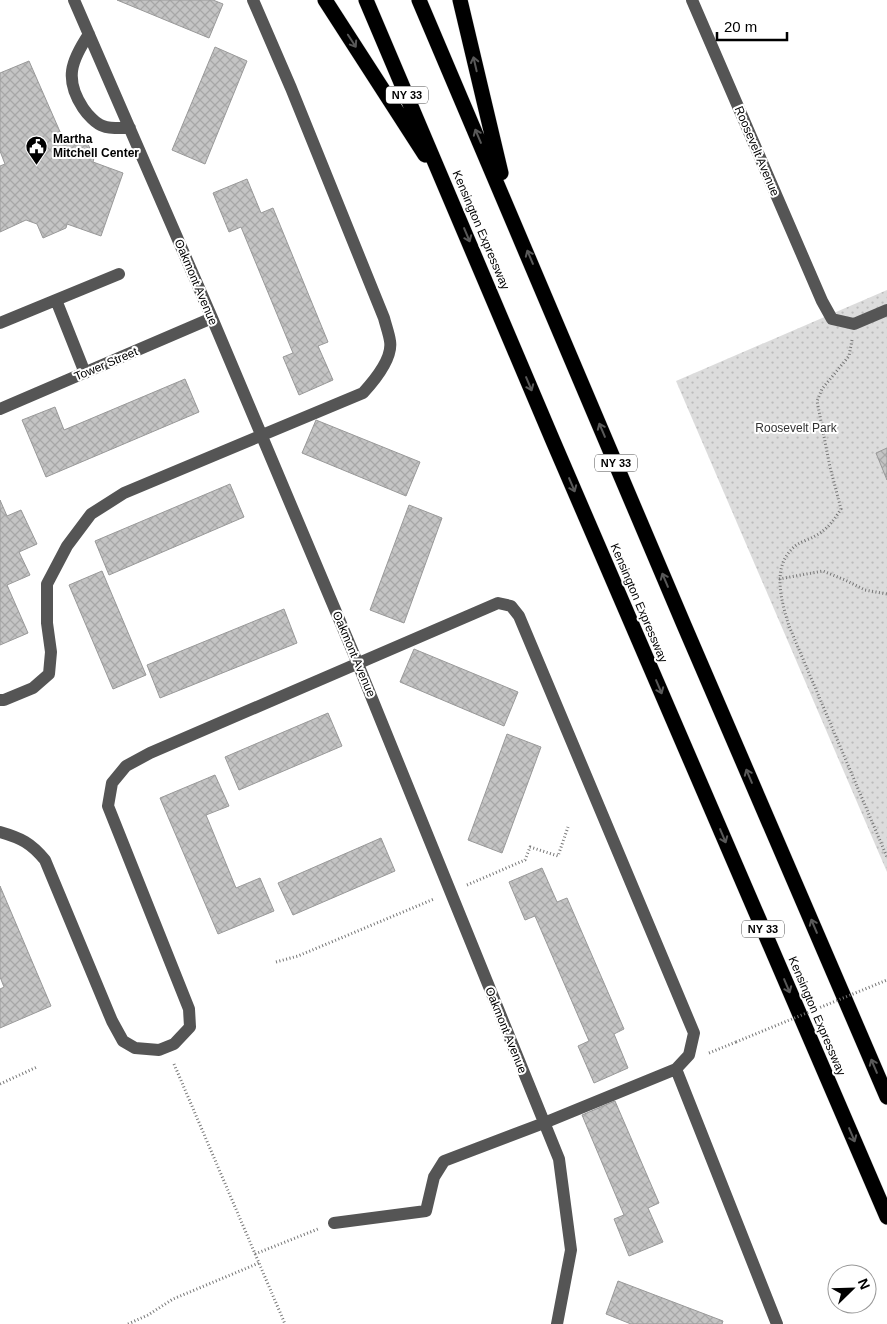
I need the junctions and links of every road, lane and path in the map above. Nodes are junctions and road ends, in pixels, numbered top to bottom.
1 (74, 0) edge
2 (253, 0) edge
3 (325, 0) edge
4 (366, 0) edge
5 (420, 0) edge
6 (460, 0) edge
7 (692, 0) edge
8 (89, 34) junction
9 (130, 128) junction
10 (448, 190) junction
11 (511, 213) junction
12 (119, 274) dead end
13 (56, 300) junction
14 (887, 310) edge
15 (212, 318) junction
16 (0, 323) edge
17 (854, 324) junction
18 (85, 372) junction
19 (0, 409) edge
20 (262, 436) junction
21 (779, 579) junction
22 (887, 594) edge
23 (358, 664) junction
24 (0, 700) edge
25 (0, 832) edge
26 (887, 857) edge
27 (887, 980) edge
28 (166, 1047) junction
29 (703, 1055) dead end
30 (37, 1067) dead end
31 (676, 1069) junction
32 (0, 1084) edge
33 (887, 1097) edge
34 (544, 1123) junction
35 (887, 1216) edge
36 (334, 1222) joint
37 (255, 1254) junction
38 (259, 1264) junction
39 (128, 1324) edge
40 (285, 1324) edge
41 (558, 1324) edge
42 (777, 1324) edge

1 - 8 street, Oakmont Avenue
2 - 20 street
3 -> 10 highway
4 - 10 highway, Kensington Expressway / NY 33
11 -> 5 highway, NY 33
11 -> 6 highway
7 - 17 street, Roosevelt Avenue
8 - 9 street, Oakmont Avenue
8 - 9 street
9 - 15 street, Oakmont Avenue
10 -> 35 highway, Kensington Expressway / NY 33
33 -> 11 highway, NY 33
12 - 13 street
13 - 16 street
13 - 18 street
14 - 17 street
15 - 18 street, Tower Street
15 - 20 street, Oakmont Avenue
17 - 21 path
18 - 19 street, Tower Street
20 - 23 street, Oakmont Avenue
20 - 24 street
21 - 22 path
21 - 26 path
23 - 28 street
23 - 31 street
23 - 34 street, Oakmont Avenue
25 - 28 street
27 - 29 path, bridge
28 - 37 path
30 - 32 path
31 - 34 street
31 - 42 street
34 - 36 street
34 - 41 street, Oakmont Avenue
36 - 37 path
37 - 38 path
38 - 39 path
38 - 40 path

